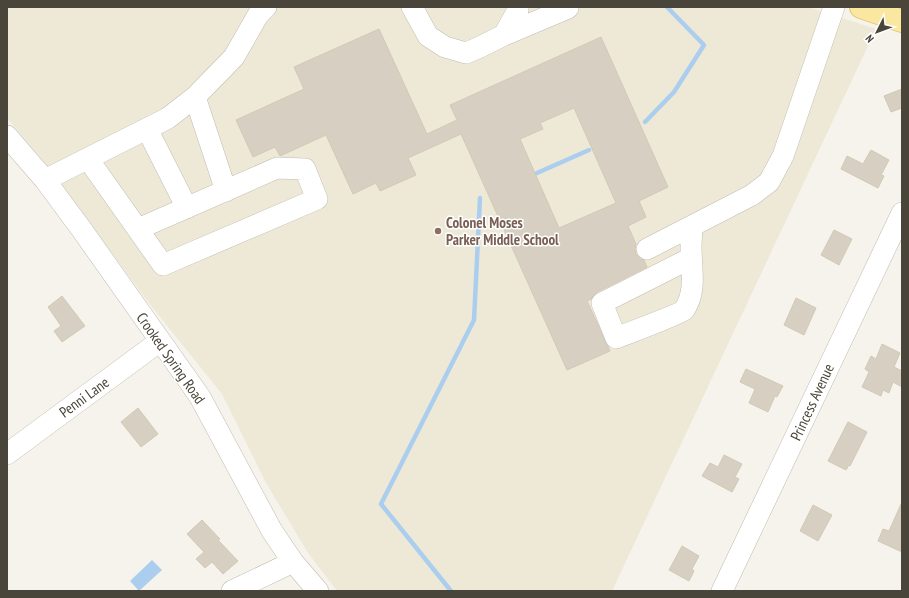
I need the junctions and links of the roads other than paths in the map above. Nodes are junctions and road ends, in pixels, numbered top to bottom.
1 (266, 7) edge
2 (412, 7) edge
3 (518, 7) edge
4 (567, 7) edge
5 (834, 7) edge
6 (861, 7) edge
7 (899, 16) edge
8 (504, 34) junction
9 (195, 96) junction
10 (147, 129) junction
11 (7, 136) edge
12 (88, 159) junction
13 (45, 180) junction
14 (226, 190) junction
15 (187, 208) junction
16 (902, 213) edge
17 (692, 226) junction
18 (138, 229) junction
19 (647, 249) dead end
20 (691, 258) junction
21 (160, 341) junction
22 (7, 454) edge
23 (293, 562) junction
24 (232, 591) edge
25 (318, 591) edge
26 (722, 591) edge

1 - 9 street
2 - 8 street
3 - 8 street
4 - 8 street
5 - 17 street
6 - 7 main road
9 - 10 street
9 - 14 street
10 - 12 street
10 - 15 street
11 - 13 street, Crooked Spring Road
12 - 13 street
12 - 18 street
13 - 21 street, Crooked Spring Road
14 - 15 street
14 - 18 street
15 - 18 street
16 - 26 street, Princess Avenue
17 - 19 street
17 - 20 street
20 - 20 street
21 - 22 street, Penni Lane
21 - 23 street, Crooked Spring Road
23 - 24 street
23 - 25 street, Crooked Spring Road

